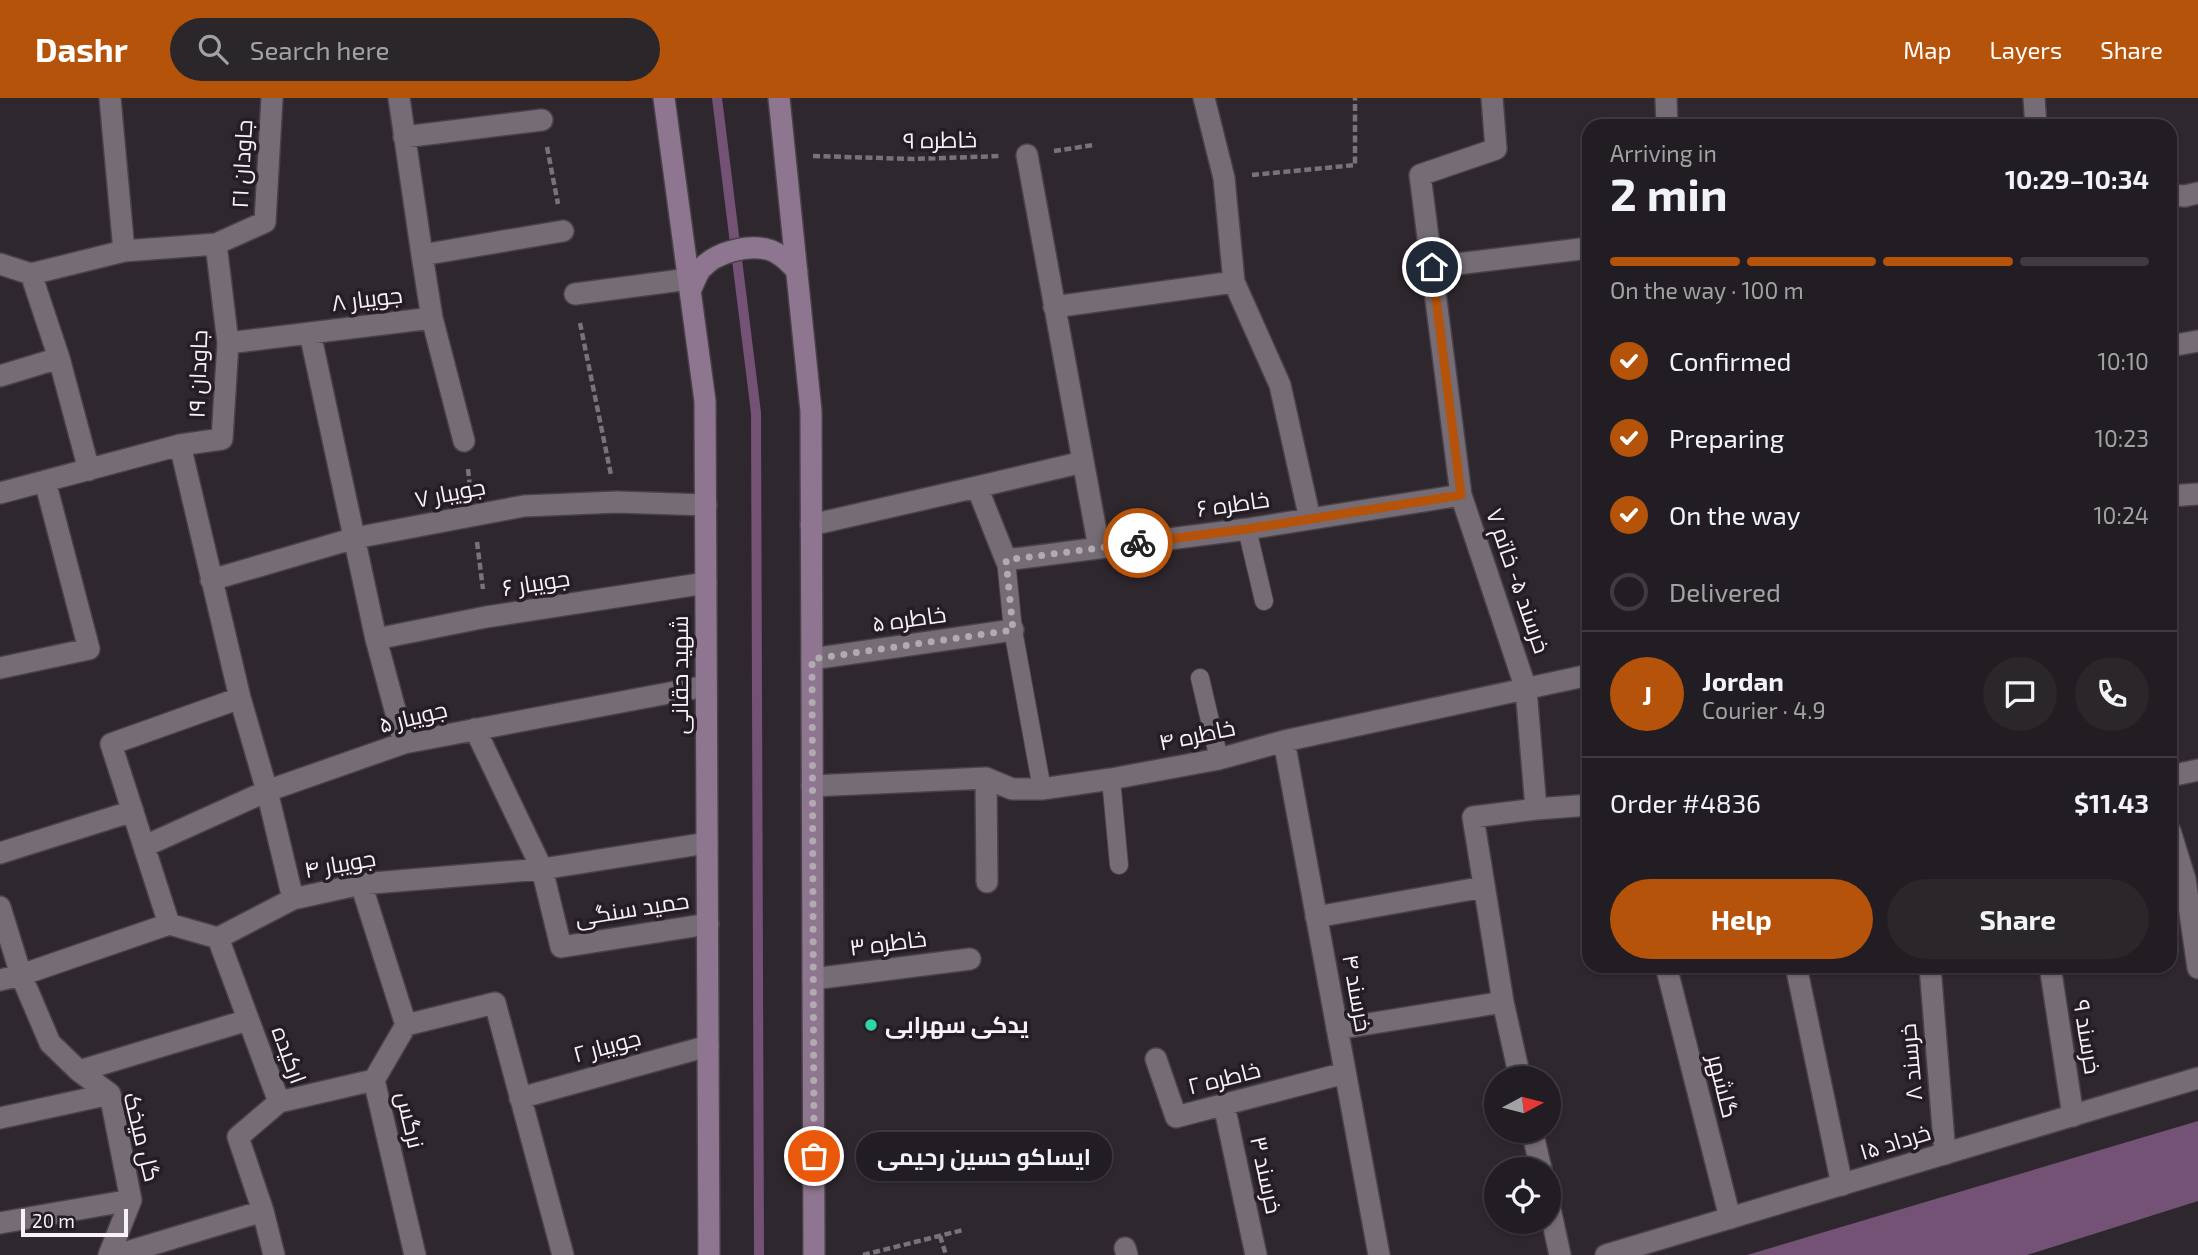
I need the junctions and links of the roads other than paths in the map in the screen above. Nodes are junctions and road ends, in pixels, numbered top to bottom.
1 (110, 98) edge
2 (272, 98) edge
3 (399, 98) edge
4 (664, 98) edge
5 (779, 98) edge
6 (1204, 98) edge
7 (1492, 98) edge
8 (1666, 98) edge
9 (2034, 98) edge
10 (1667, 119) edge
11 (2036, 119) edge
12 (542, 120) dead end
13 (404, 137) junction
14 (1027, 155) road end
15 (2198, 193) edge
16 (2177, 195) edge
17 (563, 231) dead end
18 (216, 244) junction
19 (1582, 249) edge
20 (124, 251) junction
21 (422, 255) junction
22 (0, 264) edge
23 (1432, 267) junction
24 (797, 271) junction
25 (31, 274) junction
26 (1234, 282) junction
27 (689, 285) junction
28 (575, 294) dead end
29 (1054, 307) junction
30 (432, 318) junction
31 (310, 333) junction
32 (2198, 341) edge
33 (229, 343) junction
34 (2177, 345) edge
35 (59, 358) junction
36 (0, 376) edge
37 (464, 441) dead end
38 (180, 445) junction
39 (1083, 462) junction
40 (89, 470) junction
41 (45, 481) junction
42 (977, 487) junction
43 (0, 493) edge
44 (2198, 494) edge
45 (1461, 495) junction
46 (2177, 496) edge
47 (706, 505) junction
48 (1310, 519) junction
49 (811, 525) junction
50 (1247, 529) junction
51 (355, 538) junction
52 (1099, 548) junction
53 (1006, 560) junction
54 (211, 580) junction
55 (706, 583) junction
56 (1264, 601) dead end
57 (1013, 630) junction
58 (376, 639) junction
59 (812, 659) junction
60 (0, 668) edge
61 (1582, 676) edge
62 (1199, 678) dead end
63 (706, 686) junction
64 (1526, 688) junction
65 (240, 698) junction
66 (475, 729) junction
67 (1284, 741) junction
68 (404, 743) junction
69 (1219, 759) junction
70 (2198, 770) edge
71 (2177, 774) edge
72 (986, 778) junction
73 (1111, 779) junction
74 (812, 786) junction
75 (1042, 789) junction
76 (267, 790) junction
77 (1582, 806) edge
78 (1535, 809) junction
79 (132, 811) junction
80 (707, 843) junction
81 (145, 846) junction
82 (0, 853) edge
83 (2177, 853) edge
84 (1119, 865) dead end
85 (542, 869) junction
86 (987, 882) dead end
87 (361, 884) junction
88 (1484, 887) junction
89 (293, 899) junction
90 (0, 907) edge
91 (1316, 917) junction
92 (708, 923) junction
93 (169, 924) junction
94 (218, 939) junction
95 (970, 959) dead end
96 (2198, 968) edge
97 (1668, 973) edge
98 (1797, 973) edge
99 (1931, 973) edge
100 (2051, 973) edge
101 (10, 977) edge
102 (813, 979) junction
103 (1503, 1002) junction
104 (248, 1020) junction
105 (406, 1026) junction
106 (1337, 1029) junction
107 (708, 1046) junction
108 (1156, 1059) dead end
109 (1517, 1066) edge
110 (79, 1072) junction
111 (1345, 1073) junction
112 (2198, 1078) edge
113 (374, 1080) junction
114 (110, 1094) junction
115 (520, 1098) junction
116 (279, 1102) junction
117 (1223, 1105) junction
118 (2073, 1116) junction
119 (0, 1118) edge
120 (1945, 1154) junction
121 (1842, 1185) junction
122 (131, 1200) junction
123 (262, 1211) junction
124 (1730, 1218) junction
125 (0, 1223) edge
126 (1555, 1234) edge
127 (109, 1255) edge
128 (117, 1255) edge
129 (274, 1255) edge
130 (415, 1255) edge
131 (563, 1255) edge
132 (709, 1255) edge
133 (814, 1255) edge
134 (1256, 1255) edge
135 (1379, 1255) edge
136 (1560, 1255) edge
137 (1606, 1255) edge

1 - 20 street
2 - 18 street, جاودان ۲۱
3 - 13 street
4 - 27 main road, شهید حقانی
5 - 24 main road
6 - 26 street
7 - 23 street, خرسند ۵- خاتم ۷
8 - 10 street
9 - 11 street
12 - 13 street
13 - 21 street
14 - 29 street
15 - 16 street
17 - 21 street, جویبار ۸
18 - 20 street
18 - 33 street, جاودان ۱۹
19 - 23 street
20 - 25 street
21 - 30 street, جویبار ۸
22 - 25 street
23 - 45 street, خرسند ۵- خاتم ۷
24 - 27 main road
24 - 49 main road
25 - 35 street
26 - 29 street
26 - 48 street
27 - 28 street
27 - 47 main road, شهید حقانی
29 - 39 street
30 - 31 street, جویبار ۸
30 - 37 street
31 - 33 street, جویبار ۸
31 - 51 street
32 - 34 street
33 - 38 street, جاودان ۱۹
35 - 36 street
35 - 40 street
38 - 40 street
38 - 54 street, جاودان ۱۹
39 - 42 street
39 - 52 street
40 - 41 street
41 - 43 street
41 - 60 street
42 - 49 street
42 - 53 street
44 - 46 street
45 - 48 street, خاطره ۶
45 - 64 street, خرسند ۵- خاتم ۷
47 - 51 street, جویبار ۷
47 - 55 main road, شهید حقانی
48 - 50 street, خاطره ۶
49 - 59 main road
50 - 52 street, خاطره ۶
50 - 56 lane
51 - 54 street, جویبار ۷
51 - 58 street
52 - 53 street, خاطره ۶
53 - 57 lane
54 - 65 street, جاودان ۱۹
55 - 58 street, جویبار ۶
55 - 63 main road, شهید حقانی
57 - 59 street, خاطره ۵
57 - 75 lane
58 - 68 street
59 - 74 main road
61 - 64 street, خاطره ۴
62 - 69 lane
63 - 66 street, جویبار ۵
63 - 80 main road, شهید حقانی
64 - 67 street, خاطره ۴
64 - 78 street, خرسند ۵- خاتم ۷
65 - 76 street, جاودان ۱۹
65 - 79 street
66 - 68 street, جویبار ۵
66 - 85 street
67 - 69 street, خاطره ۴
67 - 91 street, خرسند ۴
68 - 76 street, جویبار ۵
69 - 73 street, خاطره ۴
70 - 71 street
72 - 74 street, خاطره ۴
72 - 75 street, خاطره ۴
72 - 86 street
73 - 75 street, خاطره ۴
73 - 84 lane
74 - 102 main road
76 - 81 street, جویبار ۵
76 - 89 street
77 - 78 street
78 - 88 street
79 - 81 street
79 - 82 street
80 - 85 street, جویبار ۴
80 - 92 main road, شهید حقانی
81 - 93 street
83 - 96 street
85 - 87 street, جویبار ۴
85 - 92 street, حمید سنگی
87 - 89 street, جویبار ۴
87 - 105 street
88 - 91 street
88 - 103 street
89 - 94 street, جویبار ۴
90 - 101 street, گل میخک
91 - 106 street, خرسند ۴
92 - 107 main road, شهید حقانی
93 - 94 street
93 - 101 street
94 - 104 street, ارکیده
95 - 102 street, خاطره ۳
97 - 124 street, گلشهر
98 - 121 street
99 - 120 street, خرسند ۸
100 - 118 street, خرسند ۹
101 - 110 street, گل میخک
102 - 133 main road
103 - 106 street
103 - 109 street
104 - 110 street
104 - 116 street, ارکیده
105 - 113 street, نرگس
105 - 115 street
106 - 111 street, خرسند ۴
107 - 115 street, جویبار ۲
107 - 132 main road, شهید حقانی
108 - 117 street, خاطره ۲
110 - 114 street, گل میخک
111 - 117 street, خاطره ۲
111 - 135 street, خرسند ۴
112 - 118 street, ۱۵ خرداد
113 - 116 street
113 - 130 street, نرگس
114 - 119 street
114 - 122 street, گل میخک
115 - 131 street
116 - 123 street, ارکیده
117 - 134 street, خرسند ۳
118 - 120 street, ۱۵ خرداد
120 - 121 street, ۱۵ خرداد
121 - 124 street, ۱۵ خرداد
122 - 125 street
122 - 127 street, گل میخک
123 - 128 street
123 - 129 street, ارکیده
124 - 137 street, ۱۵ خرداد
126 - 136 street

